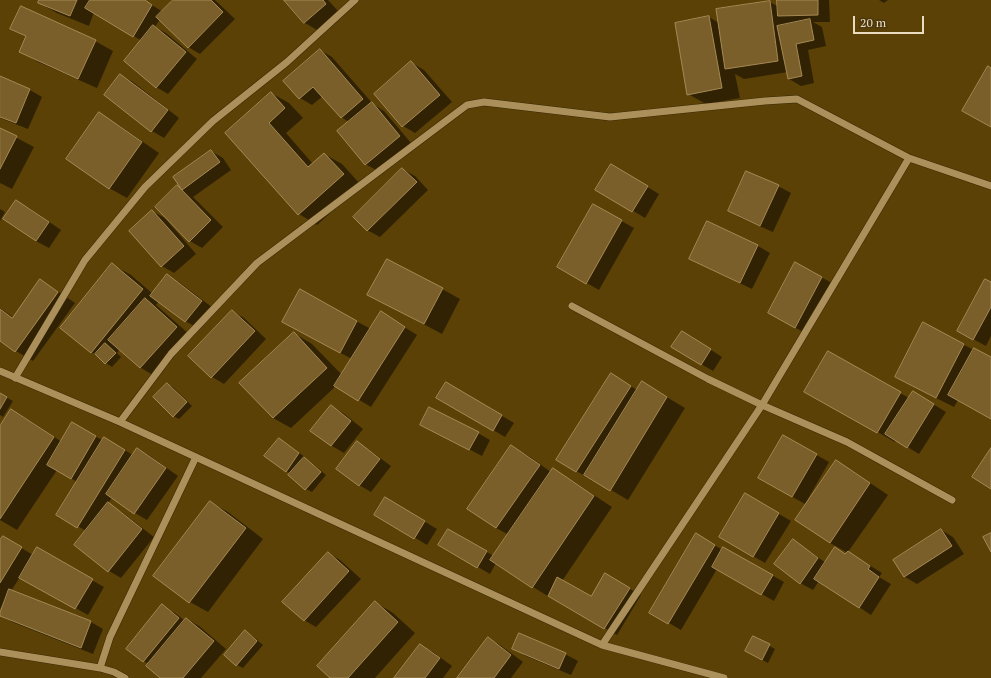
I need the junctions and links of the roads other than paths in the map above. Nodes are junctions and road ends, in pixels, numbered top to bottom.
1 (355, 0) edge
2 (909, 158) junction
3 (991, 186) edge
4 (572, 306) dead end
5 (0, 371) edge
6 (15, 378) junction
7 (762, 405) junction
8 (120, 422) junction
9 (196, 457) junction
10 (952, 500) dead end
11 (602, 645) junction
12 (0, 652) edge
13 (100, 668) junction
14 (125, 678) edge
15 (724, 678) edge

1 - 6 street
2 - 3 street
2 - 7 street
2 - 8 street
4 - 7 street
5 - 6 street
6 - 8 street
7 - 10 street
7 - 11 street
8 - 9 street
9 - 11 street
9 - 13 street
11 - 15 street
12 - 13 street
13 - 14 street

